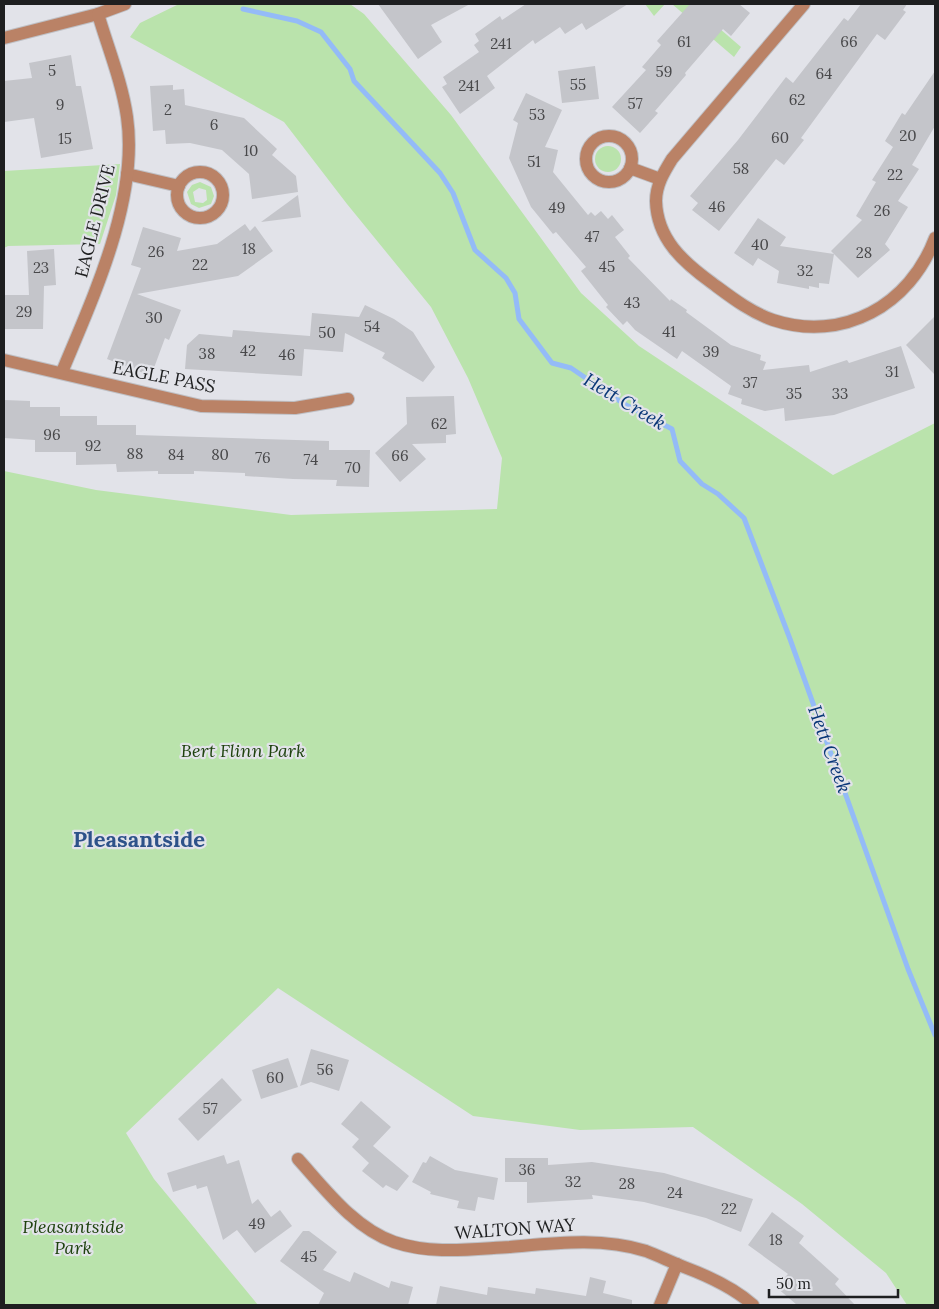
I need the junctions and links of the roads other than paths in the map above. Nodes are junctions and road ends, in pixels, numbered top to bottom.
1 (125, 4) edge
2 (804, 4) edge
3 (98, 14) junction
4 (4, 38) edge
5 (630, 168) dead end
6 (127, 174) junction
7 (660, 179) junction
8 (179, 186) dead end
9 (935, 238) edge
10 (4, 360) edge
11 (62, 372) junction
12 (348, 399) dead end
13 (298, 1159) dead end
14 (677, 1264) junction
15 (660, 1305) edge
16 (753, 1305) edge

1 - 3 street
2 - 7 street
3 - 4 street
3 - 6 street, EAGLE DRIVE
5 - 7 street
6 - 8 street
6 - 11 street, EAGLE DRIVE
7 - 9 street
10 - 11 street, EAGLE PASS
11 - 12 street, EAGLE PASS
13 - 14 street, WALTON WAY
14 - 15 street
14 - 16 street, WALTON WAY

